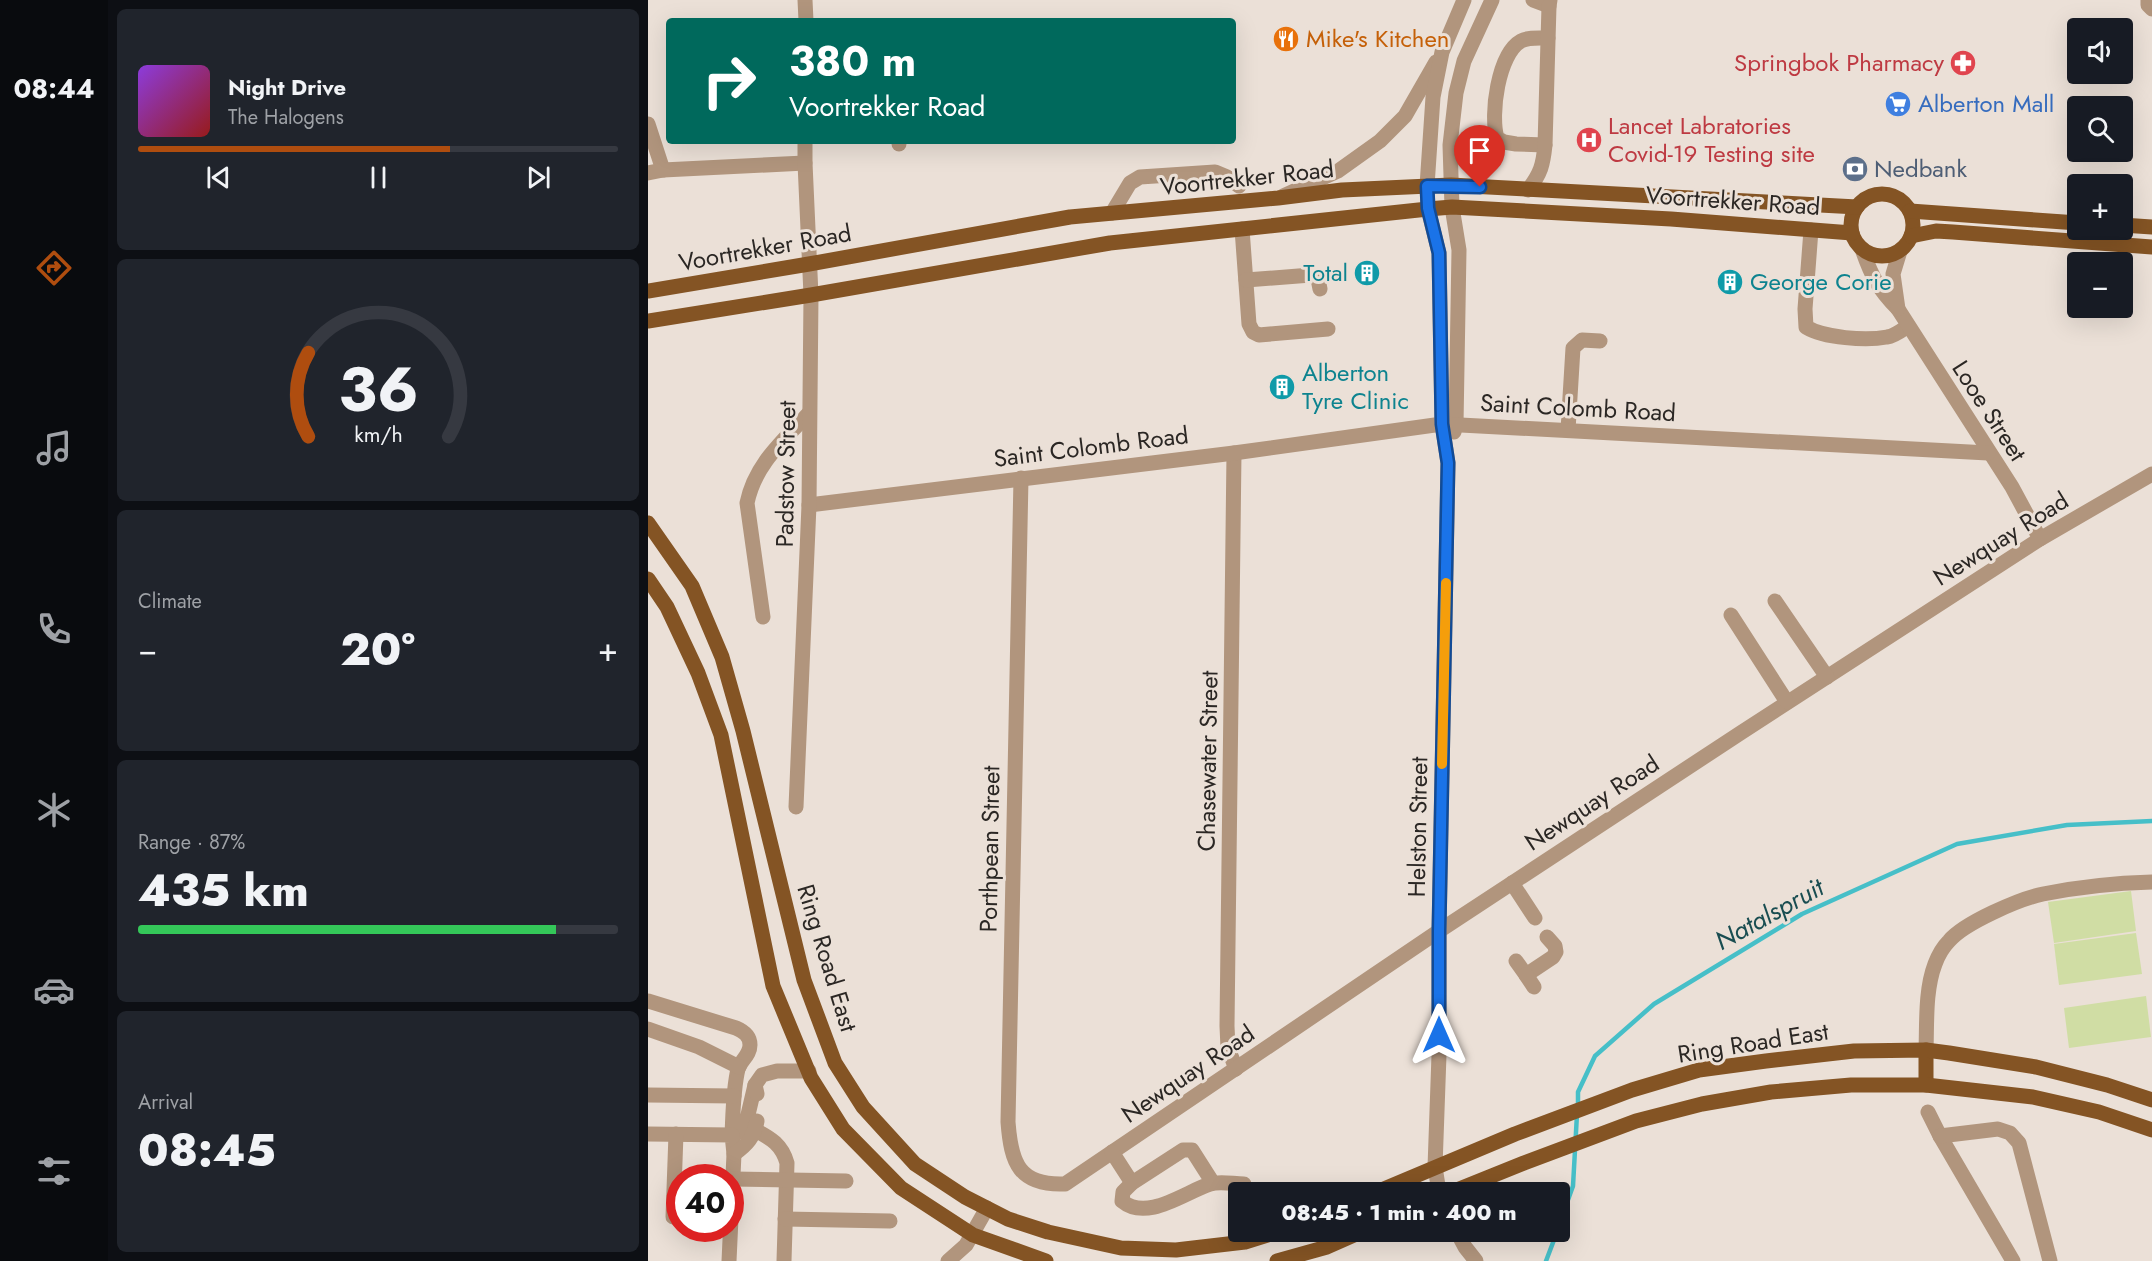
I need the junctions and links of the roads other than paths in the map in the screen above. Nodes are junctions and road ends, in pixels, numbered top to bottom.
1 (806, 0) edge
2 (1464, 0) edge
3 (1492, 0) edge
4 (1533, 0) edge
5 (2148, 0) edge
6 (1550, 3) edge
7 (2152, 9) edge
8 (806, 18) edge
9 (1548, 38) junction
10 (1442, 52) junction
11 (648, 124) edge
12 (805, 144) edge
13 (1545, 145) junction
14 (805, 163) junction
15 (663, 170) junction
16 (648, 173) edge
17 (1239, 186) dead end
18 (1427, 186) junction
19 (1451, 186) junction
20 (1528, 189) junction
21 (1278, 198) junction
22 (1452, 207) junction
23 (1857, 207) junction
24 (1428, 208) junction
25 (1910, 211) junction
26 (1112, 213) junction
27 (2067, 222) edge
28 (2133, 226) edge
29 (2152, 227) edge
30 (1242, 229) junction
31 (1811, 230) junction
32 (1852, 233) junction
33 (1911, 236) junction
34 (2152, 247) edge
35 (1862, 249) junction
36 (1900, 251) junction
37 (809, 264) junction
38 (1245, 280) junction
39 (1320, 289) dead end
40 (648, 291) edge
41 (811, 295) junction
42 (1898, 309) junction
43 (648, 321) edge
44 (1908, 326) junction
45 (1328, 329) dead end
46 (1600, 340) dead end
47 (809, 413) junction
48 (1449, 424) junction
49 (1568, 430) junction
50 (1234, 453) junction
51 (1988, 453) junction
52 (2152, 474) edge
53 (1021, 478) junction
54 (809, 505) junction
55 (648, 523) edge
56 (2040, 539) junction
57 (648, 579) edge
58 (1775, 601) dead end
59 (1731, 615) dead end
60 (763, 616) dead end
61 (1827, 677) junction
62 (1787, 702) junction
63 (749, 754) junction
64 (728, 766) junction
65 (796, 807) dead end
66 (2152, 882) edge
67 (1512, 883) junction
68 (1535, 918) dead end
69 (1439, 931) junction
70 (1547, 937) dead end
71 (1516, 961) dead end
72 (648, 1001) edge
73 (648, 1029) edge
74 (1926, 1050) junction
75 (739, 1067) junction
76 (1236, 1069) junction
77 (809, 1071) junction
78 (755, 1085) junction
79 (1926, 1085) junction
80 (648, 1095) edge
81 (734, 1096) junction
82 (2152, 1100) edge
83 (1928, 1112) dead end
84 (755, 1130) junction
85 (2152, 1130) edge
86 (648, 1134) edge
87 (676, 1134) junction
88 (732, 1135) junction
89 (1940, 1136) junction
90 (1113, 1152) junction
91 (734, 1154) junction
92 (675, 1164) edge
93 (734, 1164) edge
94 (1435, 1167) junction
95 (744, 1179) edge
96 (788, 1179) junction
97 (846, 1181) dead end
98 (1400, 1182) edge
99 (1437, 1182) edge
100 (1477, 1182) edge
101 (1132, 1183) junction
102 (1213, 1183) junction
103 (1228, 1183) edge
104 (1065, 1184) joint
105 (987, 1208) junction
106 (785, 1219) junction
107 (890, 1221) dead end
108 (973, 1234) junction
109 (730, 1242) edge
110 (1245, 1242) edge
111 (1339, 1242) edge
112 (1463, 1242) edge
113 (729, 1261) edge
114 (784, 1261) edge
115 (948, 1261) edge
116 (1046, 1261) edge
117 (1277, 1261) edge
118 (1476, 1261) edge
119 (2013, 1261) edge
120 (2050, 1261) edge

1 - 8 street
2 - 10 street, Helston Street
3 - 19 street, Helston Street
4 - 6 street
5 - 7 street
6 - 9 street
9 - 13 street
9 - 13 street
10 - 18 street, Helston Street
10 - 21 street
11 - 15 street
12 - 14 street, Padstow Street
13 - 20 street
14 - 15 street
14 - 37 street, Padstow Street
15 - 16 street
17 - 26 street
18 - 19 main road, Voortrekker Road
18 - 21 main road, Voortrekker Road
18 - 24 street, Helston Street
19 - 20 main road, Voortrekker Road
19 - 22 street, Helston Street
20 - 23 main road, Voortrekker Road
21 - 26 main road, Voortrekker Road
22 - 24 main road, Voortrekker Road
22 - 31 main road, Voortrekker Road
22 - 48 street, Helston Street
23 - 25 main road, Voortrekker Road
23 - 32 main road, Voortrekker Road
24 - 30 main road, Voortrekker Road
24 - 48 street, Helston Street
25 - 27 main road
25 - 33 main road
26 - 37 main road, Voortrekker Road
28 - 29 main road
30 - 38 street
30 - 41 main road, Voortrekker Road
31 - 32 main road, Voortrekker Road
31 - 44 street
32 - 35 main road, Voortrekker Road
33 - 34 main road
33 - 36 main road
35 - 36 main road
35 - 42 street, Looe Street
36 - 42 street, Looe Street
37 - 40 main road, Voortrekker Road
37 - 41 street, Padstow Street
38 - 39 street
38 - 45 street
41 - 43 main road, Voortrekker Road
41 - 47 street, Padstow Street
42 - 44 street, Looe Street
44 - 51 street, Looe Street
46 - 49 street
47 - 54 street, Padstow Street
47 - 60 street
48 - 49 street, Saint Colomb Road
48 - 50 street, Saint Colomb Road
48 - 69 street, Helston Street
49 - 51 street, Saint Colomb Road
50 - 53 street, Saint Colomb Road
50 - 76 street, Chasewater Street
51 - 56 street, Looe Street
52 - 56 street, Newquay Road
53 - 54 street, Saint Colomb Road
53 - 104 street, Porthpean Street
54 - 65 street, Padstow Street
55 - 63 main road, Ring Road East
56 - 61 street, Newquay Road
57 - 64 main road
58 - 61 street
59 - 62 street
61 - 62 street, Newquay Road
62 - 67 street, Newquay Road
63 - 64 main road
63 - 105 main road, Ring Road East
64 - 77 main road
66 - 74 street
67 - 68 street
67 - 69 street, Newquay Road
69 - 76 street, Newquay Road
69 - 94 street, Helston Street
70 - 71 street
72 - 75 street
73 - 75 street
74 - 79 main road
74 - 82 main road, Ring Road East
74 - 94 main road, Ring Road East
75 - 81 street
76 - 90 street, Newquay Road
77 - 78 street
77 - 108 main road
78 - 84 street
78 - 88 street
79 - 85 main road
79 - 100 main road
80 - 81 street
81 - 88 street
83 - 89 street
84 - 91 street
84 - 96 street
86 - 87 street
87 - 88 street
87 - 92 street
88 - 91 street
89 - 119 street
89 - 120 street
90 - 101 street
90 - 104 street, Newquay Road
91 - 93 street
94 - 98 main road, Ring Road East
94 - 99 street, Helston Street
95 - 96 street
96 - 97 street
96 - 106 street
101 - 102 street
101 - 102 street
102 - 103 street
105 - 108 street
105 - 110 main road, Ring Road East
106 - 107 street
106 - 114 street
108 - 115 street
108 - 116 main road
109 - 113 street
111 - 117 main road
112 - 118 street

